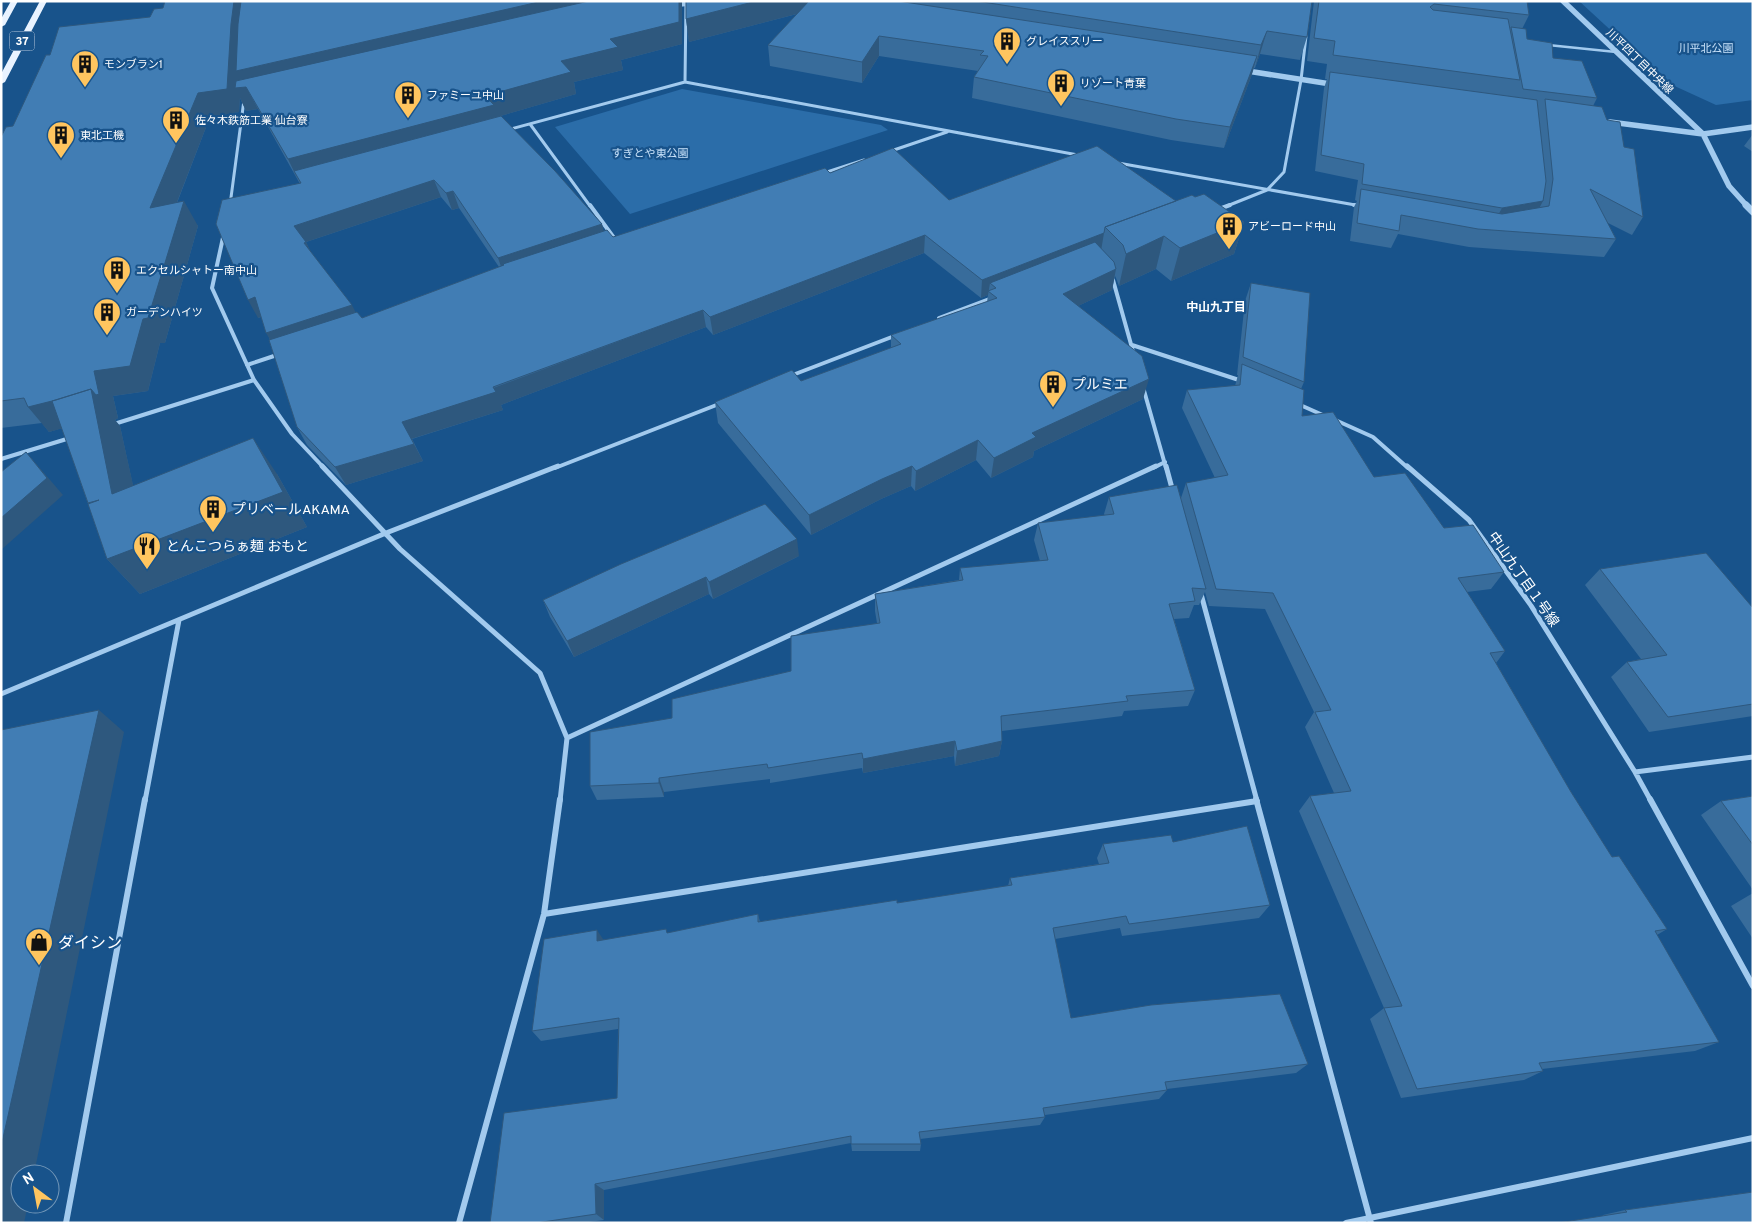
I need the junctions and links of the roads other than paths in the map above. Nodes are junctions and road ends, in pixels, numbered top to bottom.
1 (15, 1) edge
2 (44, 1) edge
3 (708, 1) edge
4 (1563, 1) edge
5 (687, 2) edge
6 (666, 5) edge
7 (1, 25) edge
8 (1307, 31) edge
9 (1540, 44) edge
10 (1616, 52) junction
11 (1232, 69) edge
12 (1301, 80) junction
13 (1, 82) edge
14 (685, 82) junction
15 (1347, 86) edge
16 (244, 91) edge
17 (254, 98) edge
18 (244, 100) junction
19 (1600, 121) edge
20 (530, 124) junction
21 (1753, 127) edge
22 (501, 132) edge
23 (947, 132) junction
24 (1703, 134) junction
25 (881, 154) edge
26 (1083, 156) edge
27 (872, 157) edge
28 (1112, 162) edge
29 (815, 176) edge
30 (1267, 190) junction
31 (240, 202) edge
32 (231, 204) junction
33 (1370, 208) edge
34 (1212, 211) edge
35 (1753, 212) edge
36 (229, 213) edge
37 (226, 223) edge
38 (627, 239) edge
39 (618, 242) junction
40 (608, 245) edge
41 (1106, 273) edge
42 (1000, 295) edge
43 (935, 320) edge
44 (907, 331) edge
45 (1132, 345) junction
46 (284, 353) edge
47 (1137, 363) edge
48 (247, 366) junction
49 (786, 378) edge
50 (254, 380) junction
51 (1142, 381) edge
52 (1247, 382) edge
53 (1292, 402) edge
54 (721, 403) edge
55 (104, 427) dead end
56 (76, 436) edge
57 (1, 459) edge
58 (1165, 462) junction
59 (1175, 500) edge
60 (386, 533) junction
61 (1198, 584) edge
62 (179, 620) junction
63 (1, 694) edge
64 (567, 738) junction
65 (1753, 757) edge
66 (1635, 772) junction
67 (1257, 801) junction
68 (544, 914) junction
69 (1753, 986) edge
70 (1753, 1138) edge
71 (1370, 1220) edge
72 (66, 1223) edge
73 (459, 1223) edge
74 (1346, 1223) edge

1 - 7 main road, 37
2 - 13 main road, 37
3 - 5 street
4 - 10 street, 川平四丁目中央線
5 - 6 street
5 - 14 street
8 - 12 street
9 - 10 lane
10 - 24 street, 川平四丁目中央線
11 - 12 street
12 - 15 street
12 - 30 street
14 - 20 street
14 - 23 street
16 - 18 street
17 - 18 street
18 - 32 street
19 - 24 street
20 - 22 street
20 - 39 street
21 - 24 street
23 - 25 street
23 - 26 street
24 - 35 street
27 - 29 street
28 - 30 street
30 - 33 street
30 - 34 street
31 - 32 street
32 - 36 street
37 - 48 street
38 - 39 street
39 - 40 street
41 - 45 street
42 - 43 street
44 - 49 street
45 - 47 street
45 - 52 street
46 - 48 street
48 - 50 street
50 - 55 street
50 - 60 street
51 - 58 street
53 - 66 street, 中山九丁目１号線
54 - 60 street
56 - 57 street
58 - 59 street
58 - 64 street
60 - 62 street
60 - 64 street
61 - 67 street
62 - 63 street
62 - 72 street
64 - 68 street
65 - 66 street
66 - 69 street, 中山九丁目１号線
67 - 68 street
67 - 71 street
68 - 73 street
70 - 71 street
71 - 74 street

